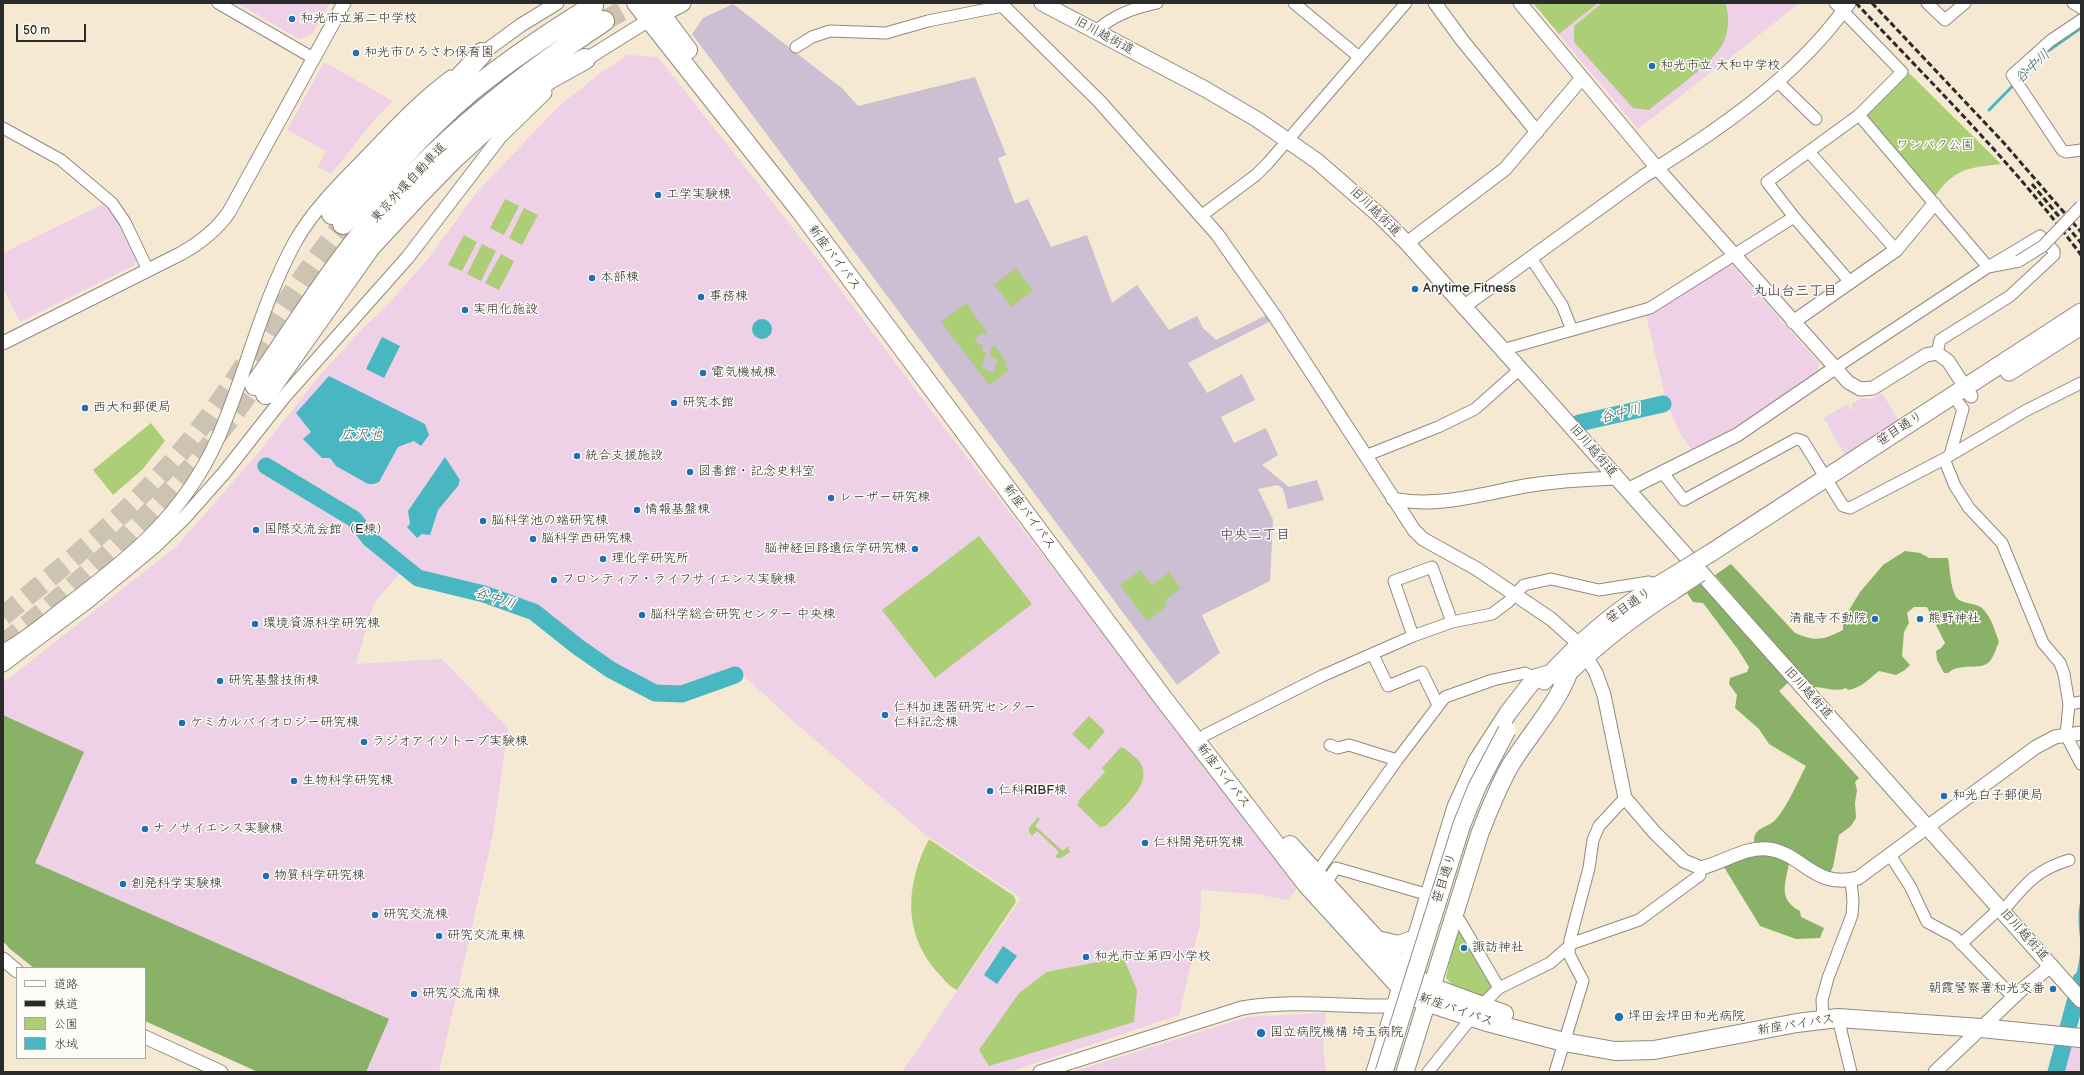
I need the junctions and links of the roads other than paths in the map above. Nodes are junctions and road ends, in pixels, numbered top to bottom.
1 (218, 3) edge
2 (344, 3) edge
3 (557, 3) edge
4 (636, 3) edge
5 (682, 3) edge
6 (1042, 3) edge
7 (1157, 3) edge
8 (1294, 3) edge
9 (1434, 3) edge
10 (1520, 3) edge
11 (1927, 3) edge
12 (1965, 3) edge
13 (2073, 3) edge
14 (1001, 4) edge
15 (1402, 4) edge
16 (1129, 6) edge
17 (1844, 6) edge
18 (2081, 8) edge
19 (654, 12) edge
20 (2081, 20) edge
21 (1095, 32) junction
22 (796, 48) dead end
23 (482, 54) junction
24 (1359, 57) junction
25 (314, 58) junction
26 (585, 59) junction
27 (1582, 78) junction
28 (1777, 82) junction
29 (1859, 115) junction
30 (1816, 119) dead end
31 (3, 128) edge
32 (1537, 132) junction
33 (1289, 140) junction
34 (2081, 150) edge
35 (1810, 153) junction
36 (1657, 168) junction
37 (1934, 204) junction
38 (2081, 206) edge
39 (1200, 216) junction
40 (1794, 217) junction
41 (1407, 243) junction
42 (1896, 250) junction
43 (1734, 255) junction
44 (1531, 258) junction
45 (1988, 267) junction
46 (148, 270) junction
47 (1850, 282) junction
48 (1463, 307) junction
49 (2081, 312) edge
50 (1793, 322) junction
51 (2081, 326) edge
52 (1572, 330) junction
53 (3, 343) edge
54 (1502, 350) junction
55 (1937, 353) junction
56 (1835, 368) junction
57 (1520, 369) junction
58 (2081, 382) edge
59 (1965, 396) junction
60 (1365, 456) junction
61 (1947, 457) junction
62 (1662, 472) junction
63 (1616, 478) junction
64 (1827, 483) junction
65 (1627, 490) junction
66 (1393, 499) junction
67 (1666, 586) junction
68 (1514, 594) junction
69 (1452, 622) junction
70 (1413, 636) junction
71 (1582, 649) junction
72 (3, 651) edge
73 (1373, 655) junction
74 (3, 665) edge
75 (1569, 672) junction
76 (1552, 673) junction
77 (1535, 678) junction
78 (2081, 702) edge
79 (2069, 704) junction
80 (1438, 705) junction
81 (1511, 733) junction
82 (2081, 733) edge
83 (1205, 735) junction
84 (2066, 735) junction
85 (1330, 745) dead end
86 (1397, 760) junction
87 (2081, 764) edge
88 (1625, 798) junction
89 (1926, 826) junction
90 (1890, 855) junction
91 (2069, 860) dead end
92 (1701, 868) junction
93 (1321, 879) junction
94 (1851, 880) junction
95 (1429, 895) junction
96 (2001, 910) junction
97 (1453, 918) junction
98 (1415, 939) junction
99 (1377, 940) junction
100 (1961, 944) junction
101 (1568, 948) junction
102 (3, 959) edge
103 (2051, 966) junction
104 (16, 970) edge
105 (1499, 988) junction
106 (1415, 989) junction
107 (2013, 998) junction
108 (2081, 1000) edge
109 (1395, 1006) junction
110 (1477, 1012) junction
111 (1827, 1016) junction
112 (1986, 1024) junction
113 (2072, 1032) edge
114 (146, 1037) edge
115 (1566, 1037) junction
116 (1385, 1039) junction
117 (1413, 1046) junction
118 (221, 1072) edge
119 (1040, 1072) edge
120 (1375, 1072) edge
121 (1384, 1072) edge
122 (1393, 1072) edge
123 (1405, 1072) edge
124 (1428, 1072) edge
125 (1555, 1072) edge
126 (1851, 1072) edge
127 (1935, 1072) edge

1 - 25 street
2 - 25 street
3 - 23 street
4 - 19 highway, 新座バイパス
5 - 19 main road
6 - 21 main road, 旧川越街道
7 - 16 street
8 - 24 street
9 - 32 street
10 - 27 street
11 - 12 street
13 - 18 street
14 - 22 street
14 - 39 street
15 - 24 street
16 - 21 street
17 - 28 street
17 - 29 street
19 - 26 street
19 - 83 highway, 新座バイパス
19 - 106 highway, 新座バイパス
20 - 34 street
21 - 33 main road, 旧川越街道
23 - 26 highway, 東京外環自動車道
23 - 72 street
24 - 33 street
25 - 46 street
26 - 74 street
27 - 32 street
27 - 36 street
28 - 30 street
28 - 36 street
29 - 35 street
29 - 37 street
31 - 46 street
32 - 41 street
33 - 39 street
33 - 41 main road, 旧川越街道
35 - 40 street
35 - 42 street
36 - 43 street
36 - 44 street
37 - 42 street
37 - 45 street
38 - 45 street, bridge
39 - 60 street
40 - 43 street
40 - 47 street
41 - 48 main road, 旧川越街道
42 - 47 street
43 - 50 street
43 - 52 street
44 - 48 street
44 - 52 street
45 - 55 street
45 - 56 street
46 - 53 street
47 - 50 street
48 - 54 main road, 旧川越街道
49 - 59 main road, 笹目通り
50 - 56 street
51 - 59 main road, 笹目通り
52 - 54 street
54 - 57 main road, 旧川越街道
55 - 56 street
55 - 59 street
56 - 62 street
57 - 60 street
57 - 63 main road, 旧川越街道
58 - 61 street
59 - 61 street
59 - 64 main road, 笹目通り
60 - 66 street
61 - 64 street
61 - 79 street
62 - 64 street
62 - 65 street
63 - 65 main road, 旧川越街道
63 - 66 street
64 - 67 main road, 笹目通り, bridge
65 - 89 main road, 旧川越街道
66 - 68 street
67 - 68 street
67 - 71 main road, 笹目通り
68 - 69 street
68 - 71 street
69 - 70 street
69 - 70 street
70 - 73 street
71 - 75 main road, 笹目通り
71 - 76 main road, 笹目通り
71 - 88 street
73 - 80 street
73 - 83 street
75 - 81 main road, 笹目通り
75 - 97 main road
76 - 77 main road
76 - 81 main road, 笹目通り
77 - 80 street
77 - 95 main road
78 - 79 street
79 - 84 street
80 - 86 street
81 - 121 main road, 笹目通り, bridge
81 - 122 main road, 笹目通り
82 - 84 street
83 - 93 highway, 新座バイパス
84 - 87 street
84 - 89 street
85 - 86 street
86 - 93 street
88 - 92 street
88 - 101 street
89 - 90 street
89 - 96 main road, 旧川越街道
90 - 94 street
90 - 100 street
91 - 96 street
92 - 94 street
92 - 101 street
93 - 95 street
93 - 99 highway, 新座バイパス
94 - 111 street
95 - 98 main road
96 - 100 street
96 - 103 main road, 旧川越街道
97 - 105 street
97 - 106 main road
98 - 99 highway
98 - 106 main road
99 - 106 highway, 新座バイパス
100 - 107 street
101 - 105 street
101 - 115 street
102 - 104 street
103 - 107 street
103 - 108 main road, 旧川越街道
105 - 110 street
106 - 109 main road
106 - 110 highway, 新座バイパス
106 - 117 main road
107 - 112 street
109 - 116 main road
109 - 119 street
110 - 115 highway, 新座バイパス
110 - 124 street
111 - 112 highway, 新座バイパス
111 - 115 highway, 新座バイパス
111 - 126 street
112 - 113 highway, 新座バイパス
112 - 127 street
114 - 118 street
115 - 125 street
116 - 117 main road
116 - 120 main road
117 - 123 main road

